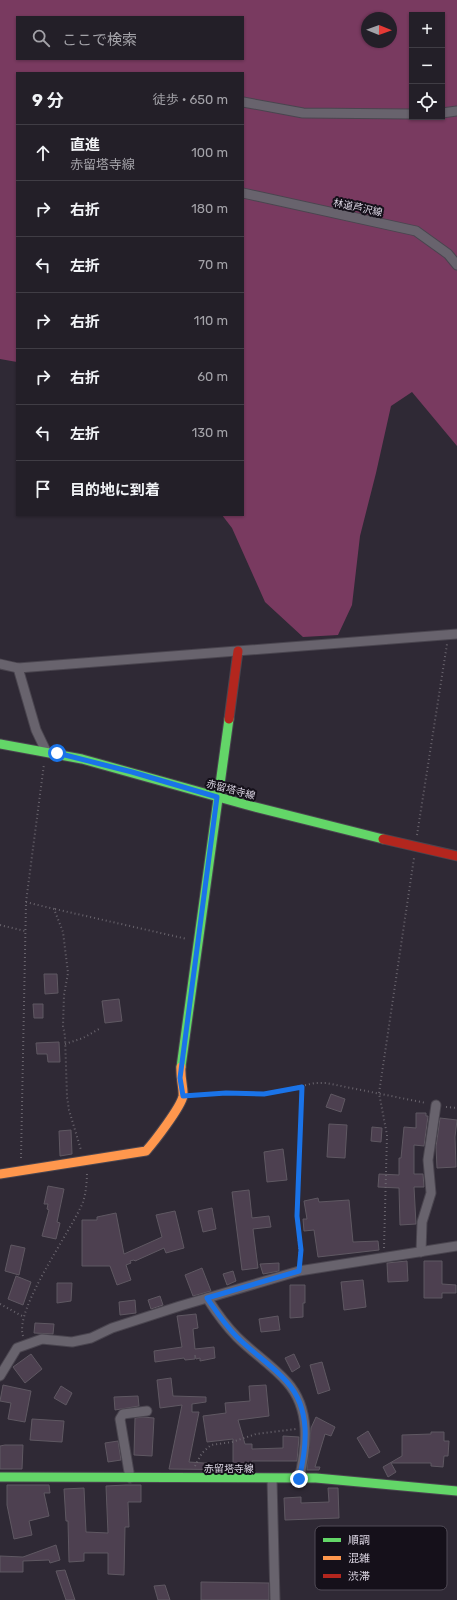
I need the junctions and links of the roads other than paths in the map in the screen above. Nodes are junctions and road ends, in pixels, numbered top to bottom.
1 (244, 102) edge
2 (457, 111) edge
3 (445, 113) edge
4 (409, 114) edge
5 (244, 193) edge
6 (457, 265) edge
7 (453, 635) edge
8 (238, 651) junction
9 (0, 664) edge
10 (18, 668) junction
11 (0, 744) edge
12 (46, 751) junction
13 (217, 797) junction
14 (457, 856) edge
15 (436, 1105) road end
16 (0, 1174) edge
17 (457, 1246) edge
18 (421, 1252) junction
19 (207, 1298) junction
20 (0, 1376) edge
21 (147, 1411) dead end
22 (0, 1476) edge
23 (130, 1478) junction
24 (272, 1479) junction
25 (299, 1479) junction
26 (457, 1490) edge
27 (275, 1600) edge

1 - 4 street
2 - 3 street
5 - 6 street, 林道芦沢線
7 - 8 street
8 - 10 street
8 - 13 main road
9 - 10 street
10 - 12 street
11 - 12 main road, 赤留塔寺線
12 - 13 main road, 赤留塔寺線
13 - 14 main road, 赤留塔寺線
13 - 16 main road
15 - 18 street
17 - 18 street
18 - 19 street
19 - 20 street
19 - 25 street
21 - 23 street
22 - 23 main road, 赤留塔寺線
23 - 24 main road, 赤留塔寺線
24 - 25 main road, 赤留塔寺線
24 - 27 street
25 - 26 main road, 赤留塔寺線

